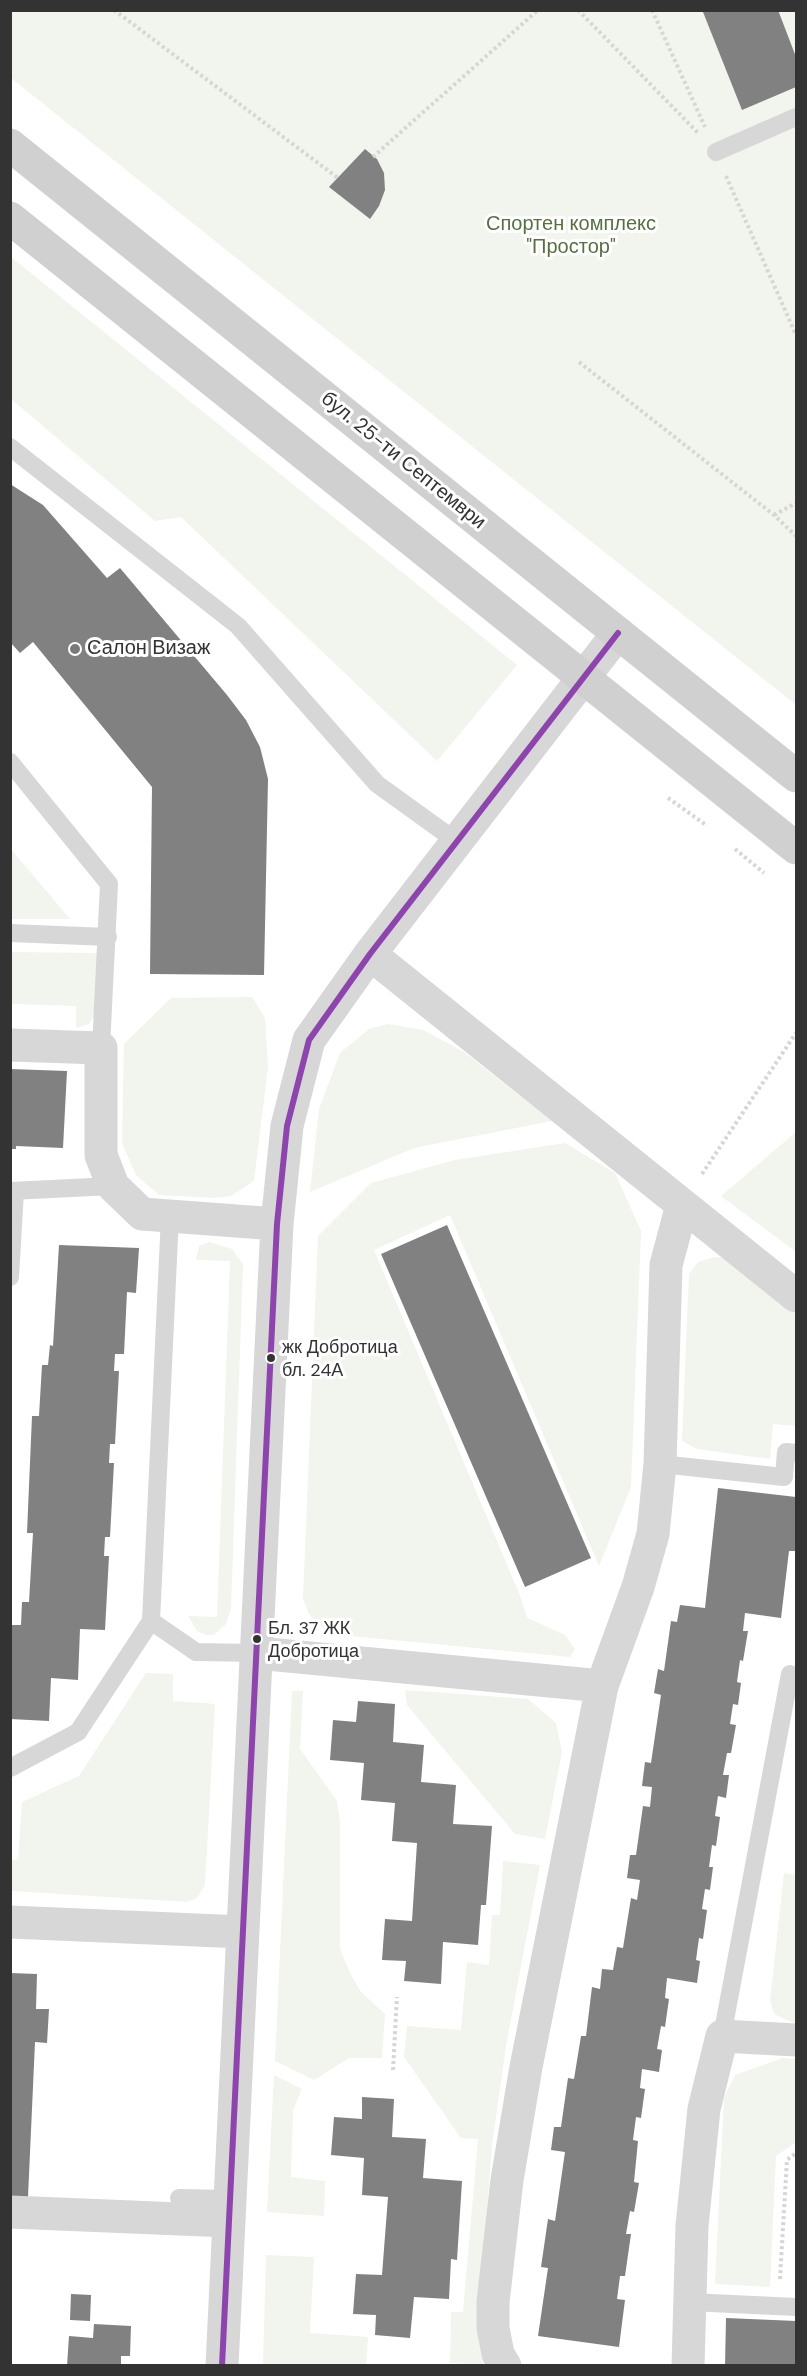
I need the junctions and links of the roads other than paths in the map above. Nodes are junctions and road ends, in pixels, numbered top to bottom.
1 (796, 117) edge
2 (10, 145) edge
3 (716, 152) road end
4 (10, 218) edge
5 (10, 447) edge
6 (618, 633) junction
7 (582, 678) junction
8 (10, 762) edge
9 (796, 776) edge
10 (456, 841) junction
11 (796, 848) edge
12 (10, 933) edge
13 (108, 937) junction
14 (370, 954) junction
15 (10, 1045) edge
16 (101, 1048) junction
17 (113, 1186) junction
18 (13, 1191) edge
19 (682, 1205) junction
20 (170, 1216) junction
21 (277, 1224) junction
22 (10, 1277) edge
23 (796, 1296) edge
24 (796, 1453) edge
25 (660, 1464) junction
26 (151, 1621) junction
27 (257, 1653) junction
28 (790, 1674) dead end
29 (602, 1686) junction
30 (10, 1768) edge
31 (10, 1922) edge
32 (243, 1932) junction
33 (722, 2036) junction
34 (796, 2040) edge
35 (179, 2198) dead end
36 (230, 2210) junction
37 (10, 2212) edge
38 (690, 2302) junction
39 (787, 2306) edge
40 (222, 2366) edge
41 (505, 2366) edge
42 (688, 2366) edge

1 - 3 lane
2 - 6 main road, бул. 25-ти Септември
4 - 7 main road
5 - 10 lane
6 - 7 street
6 - 9 main road, бул. 25-ти Септември
7 - 10 street
7 - 11 main road
8 - 13 lane
10 - 14 street
12 - 13 lane
13 - 16 lane
14 - 19 street
14 - 21 street
15 - 16 street
16 - 17 street
17 - 18 lane
17 - 20 street
18 - 22 lane
19 - 23 street
19 - 25 street
20 - 21 street
20 - 26 lane
21 - 27 street
24 - 25 lane
25 - 29 street
26 - 27 lane
26 - 30 lane
27 - 29 street
27 - 32 street
28 - 33 lane
29 - 41 street
31 - 32 street
32 - 36 street
33 - 34 street
33 - 38 street
35 - 36 lane
36 - 37 street
36 - 40 street
38 - 39 lane
38 - 42 street

